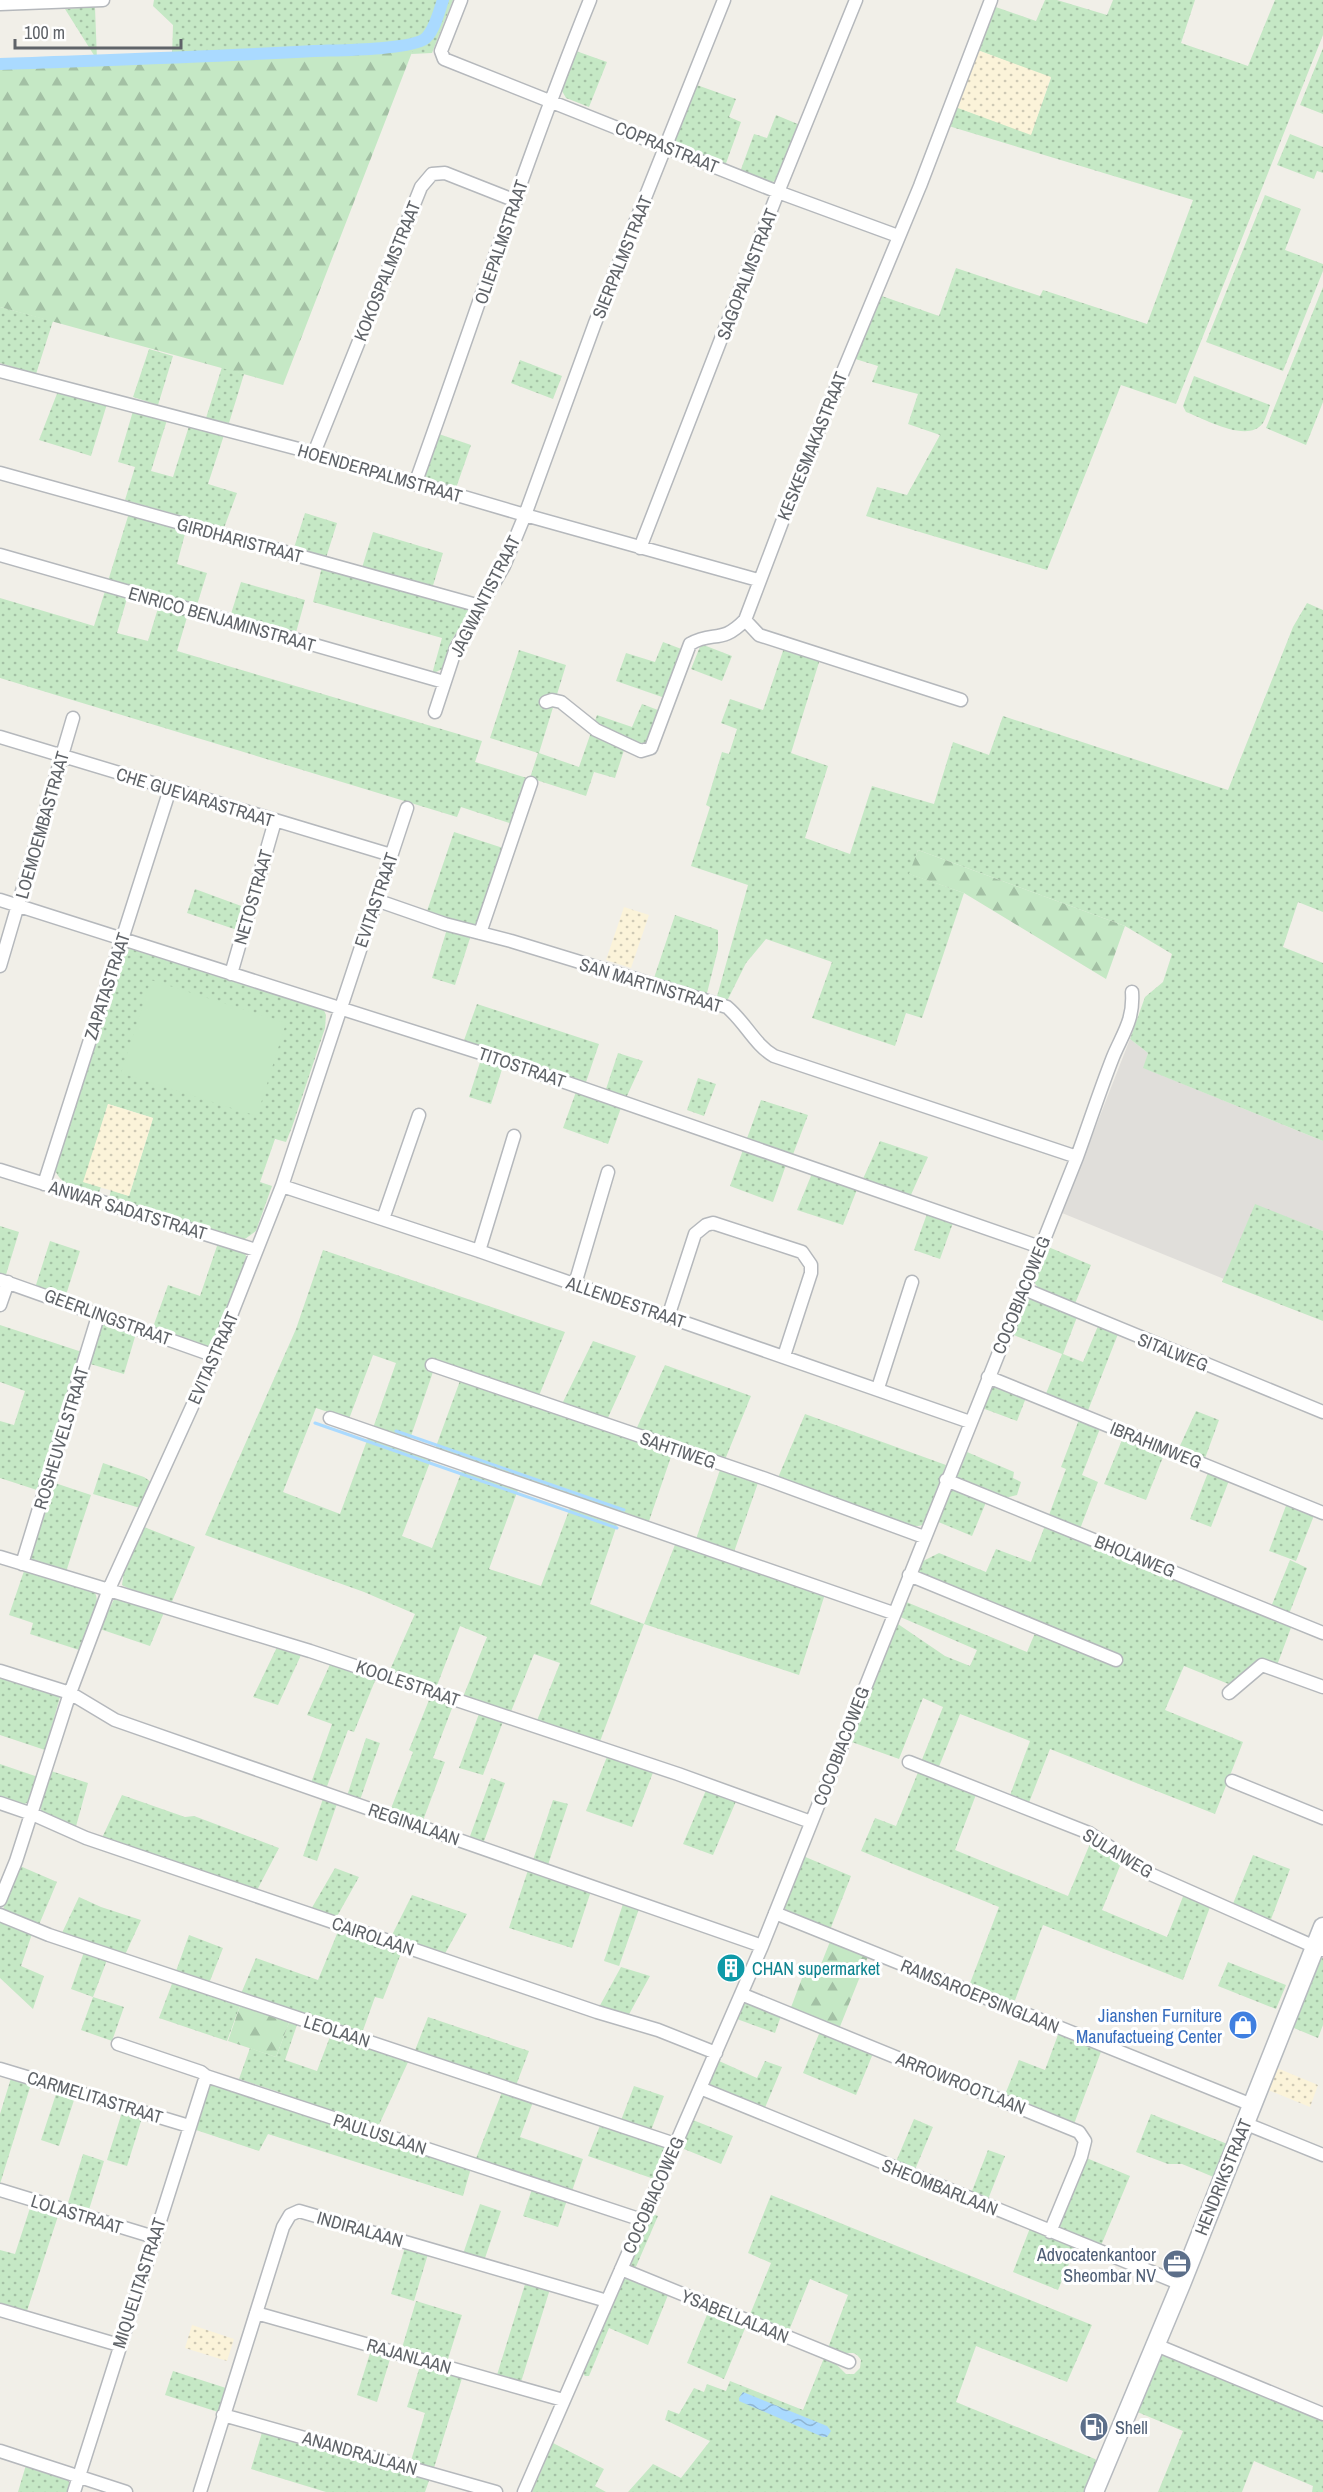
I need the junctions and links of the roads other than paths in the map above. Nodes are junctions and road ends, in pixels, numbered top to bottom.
1 (103, 0) edge
2 (461, 0) edge
3 (590, 0) edge
4 (724, 0) edge
5 (856, 0) edge
6 (991, 0) edge
7 (0, 4) edge
8 (549, 101) junction
9 (665, 146) junction
10 (778, 192) junction
11 (516, 201) junction
12 (898, 236) junction
13 (0, 371) edge
14 (314, 453) junction
15 (0, 473) edge
16 (415, 484) junction
17 (525, 515) junction
18 (640, 548) junction
19 (0, 555) edge
20 (758, 580) junction
21 (480, 606) junction
22 (745, 620) junction
23 (444, 682) junction
24 (961, 700) dead end
25 (546, 702) dead end
26 (435, 712) dead end
27 (73, 718) dead end
28 (0, 737) edge
29 (62, 755) junction
30 (531, 783) dead end
31 (170, 789) junction
32 (407, 808) dead end
33 (275, 821) junction
34 (391, 855) junction
35 (0, 900) edge
36 (376, 900) junction
37 (19, 906) junction
38 (480, 933) junction
39 (122, 939) junction
40 (0, 966) edge
41 (231, 974) junction
42 (1132, 992) dead end
43 (339, 1008) junction
44 (419, 1115) dead end
45 (514, 1136) dead end
46 (1077, 1157) junction
47 (0, 1170) edge
48 (608, 1172) dead end
49 (44, 1184) junction
50 (282, 1186) junction
51 (383, 1219) junction
52 (1040, 1247) junction
53 (256, 1250) junction
54 (479, 1251) junction
55 (4, 1281) edge
56 (912, 1282) dead end
57 (575, 1284) junction
58 (1024, 1289) junction
59 (0, 1305) edge
60 (99, 1313) junction
61 (668, 1317) junction
62 (215, 1356) junction
63 (784, 1356) junction
64 (432, 1365) dead end
65 (988, 1377) junction
66 (878, 1388) junction
67 (1323, 1412) edge
68 (330, 1418) dead end
69 (970, 1422) junction
70 (946, 1480) junction
71 (1323, 1513) edge
72 (924, 1537) junction
73 (0, 1557) edge
74 (22, 1564) junction
75 (909, 1575) junction
76 (109, 1589) junction
77 (893, 1613) junction
78 (1323, 1633) edge
79 (1116, 1660) dead end
80 (0, 1671) edge
81 (1323, 1687) edge
82 (70, 1693) junction
83 (1230, 1693) dead end
84 (909, 1762) dead end
85 (1232, 1781) dead end
86 (0, 1803) edge
87 (32, 1814) junction
88 (1323, 1818) edge
89 (811, 1822) junction
90 (0, 1900) edge
91 (775, 1913) junction
92 (0, 1915) edge
93 (1323, 1927) edge
94 (762, 1946) junction
95 (1319, 1949) edge
96 (741, 1994) junction
97 (118, 2044) dead end
98 (716, 2053) junction
99 (0, 2069) edge
100 (206, 2076) junction
101 (700, 2088) junction
102 (1252, 2105) junction
103 (1244, 2123) junction
104 (189, 2126) junction
105 (675, 2144) junction
106 (1323, 2155) edge
107 (0, 2190) edge
108 (642, 2220) junction
109 (1050, 2232) junction
110 (154, 2237) junction
111 (621, 2269) junction
112 (1181, 2284) junction
113 (607, 2301) junction
114 (0, 2310) edge
115 (256, 2313) junction
116 (119, 2345) junction
117 (1156, 2345) junction
118 (849, 2362) dead end
119 (563, 2400) junction
120 (1323, 2414) edge
121 (224, 2415) junction
122 (0, 2451) edge
123 (79, 2477) junction
124 (74, 2492) edge
125 (126, 2492) edge
126 (200, 2492) edge
127 (496, 2492) edge
128 (524, 2492) edge
129 (1094, 2492) edge

1 - 7 street
2 - 8 street, COPRASTRAAT
3 - 8 street, OLIEPALMSTRAAT
4 - 9 street, SIERPALMSTRAAT
5 - 10 street, SAGOPALMSTRAAT
6 - 12 street, KESKESMAKASTRAAT
8 - 9 street, COPRASTRAAT
8 - 11 street, OLIEPALMSTRAAT
9 - 10 street, COPRASTRAAT
9 - 17 street, SIERPALMSTRAAT
10 - 12 street, COPRASTRAAT
10 - 18 street, SAGOPALMSTRAAT
11 - 14 street, KOKOSPALMSTRAAT
11 - 16 street, OLIEPALMSTRAAT
12 - 20 street, KESKESMAKASTRAAT
13 - 14 street, HOENDERPALMSTRAAT
14 - 16 street, HOENDERPALMSTRAAT
15 - 21 street, GIRDHARISTRAAT
16 - 17 street, HOENDERPALMSTRAAT
17 - 18 street, HOENDERPALMSTRAAT
17 - 21 street, JAGWANTISTRAAT
18 - 20 street, HOENDERPALMSTRAAT
19 - 23 street, ENRICO BENJAMINSTRAAT
20 - 22 street, KESKESMAKASTRAAT
21 - 23 street, JAGWANTISTRAAT
22 - 24 street
22 - 25 street
23 - 26 street, JAGWANTISTRAAT
27 - 29 street, LOEMOEMBASTRAAT
28 - 29 street, CHE GUEVARASTRAAT
29 - 31 street, CHE GUEVARASTRAAT
29 - 37 street, LOEMOEMBASTRAAT
30 - 38 street
31 - 33 street, CHE GUEVARASTRAAT
31 - 39 street, ZAPATASTRAAT
32 - 34 street, EVITASTRAAT
33 - 34 street, CHE GUEVARASTRAAT
33 - 41 street, NETOSTRAAT
34 - 36 street, EVITASTRAAT
35 - 37 street, TITOSTRAAT
36 - 38 street, SAN MARTINSTRAAT
36 - 43 street, EVITASTRAAT
37 - 39 street, TITOSTRAAT
37 - 40 street, LOEMOEMBASTRAAT
38 - 46 street, SAN MARTINSTRAAT
39 - 41 street, TITOSTRAAT
39 - 49 street, ZAPATASTRAAT
41 - 43 street, TITOSTRAAT
42 - 46 street, COCOBIACOWEG
43 - 50 street, EVITASTRAAT
43 - 52 street, TITOSTRAAT
44 - 51 street
45 - 54 street
46 - 52 street, COCOBIACOWEG
47 - 49 street, ANWAR SADATSTRAAT
48 - 57 street
49 - 53 street, ANWAR SADATSTRAAT
50 - 51 street, ALLENDESTRAAT
50 - 53 street, EVITASTRAAT
51 - 54 street, ALLENDESTRAAT
52 - 58 street, COCOBIACOWEG
53 - 62 street, EVITASTRAAT
54 - 57 street, ALLENDESTRAAT
55 - 59 street
55 - 60 street, GEERLINGSTRAAT
56 - 66 street
57 - 61 street, ALLENDESTRAAT
58 - 65 street, COCOBIACOWEG
58 - 67 street, SITALWEG
60 - 62 street, GEERLINGSTRAAT
60 - 74 street, ROSHEUVELSTRAAT
61 - 63 street, ALLENDESTRAAT
61 - 63 street
62 - 76 street, EVITASTRAAT
63 - 66 street, ALLENDESTRAAT
64 - 72 street, SAHTIWEG
65 - 69 street, COCOBIACOWEG
65 - 71 street, IBRAHIMWEG
66 - 69 street, ALLENDESTRAAT
68 - 77 street
69 - 70 street, COCOBIACOWEG
70 - 72 street, COCOBIACOWEG
70 - 78 street, BHOLAWEG
72 - 75 street, COCOBIACOWEG
73 - 74 street, KOOLESTRAAT
74 - 76 street, KOOLESTRAAT
75 - 77 street, COCOBIACOWEG
75 - 79 street
76 - 82 street, EVITASTRAAT
76 - 89 street, KOOLESTRAAT
77 - 89 street, COCOBIACOWEG
80 - 82 street, REGINALAAN
81 - 83 street
82 - 87 street, EVITASTRAAT
82 - 94 street, REGINALAAN
84 - 95 street, SULAIWEG
85 - 88 street
86 - 87 street, CAIROLAAN
87 - 90 street, EVITASTRAAT
87 - 98 street, CAIROLAAN
89 - 91 street, COCOBIACOWEG
91 - 94 street, COCOBIACOWEG
91 - 102 street, RAMSAROEPSINGLAAN
92 - 105 street, LEOLAAN
93 - 95 street, HENDRIKSTRAAT
94 - 96 street, COCOBIACOWEG
95 - 102 street, HENDRIKSTRAAT
96 - 98 street, COCOBIACOWEG
96 - 109 street, ARROWROOTLAAN
97 - 100 street, PAULUSLAAN
98 - 101 street, COCOBIACOWEG
99 - 104 street, CARMELITASTRAAT
100 - 104 street, MIQUELITASTRAAT
100 - 108 street, PAULUSLAAN
101 - 105 street, COCOBIACOWEG
101 - 109 street, SHEOMBARLAAN
102 - 103 street, HENDRIKSTRAAT
103 - 106 street
103 - 112 street, HENDRIKSTRAAT
104 - 110 street, MIQUELITASTRAAT
105 - 108 street, COCOBIACOWEG
107 - 110 street, LOLASTRAAT
108 - 111 street, COCOBIACOWEG
109 - 112 street, SHEOMBARLAAN
110 - 116 street, MIQUELITASTRAAT
111 - 113 street, COCOBIACOWEG
111 - 118 street, YSABELLALAAN
112 - 117 street, HENDRIKSTRAAT
113 - 115 street, INDIRALAAN
113 - 119 street, COCOBIACOWEG
114 - 116 street
115 - 119 street, RAJANLAAN
115 - 121 street, INDIRALAAN
116 - 123 street, MIQUELITASTRAAT
117 - 120 street
117 - 129 street, HENDRIKSTRAAT
119 - 128 street, COCOBIACOWEG
121 - 126 street, INDIRALAAN
121 - 127 street, ANANDRAJLAAN
122 - 123 street
123 - 124 street, MIQUELITASTRAAT
123 - 125 street

